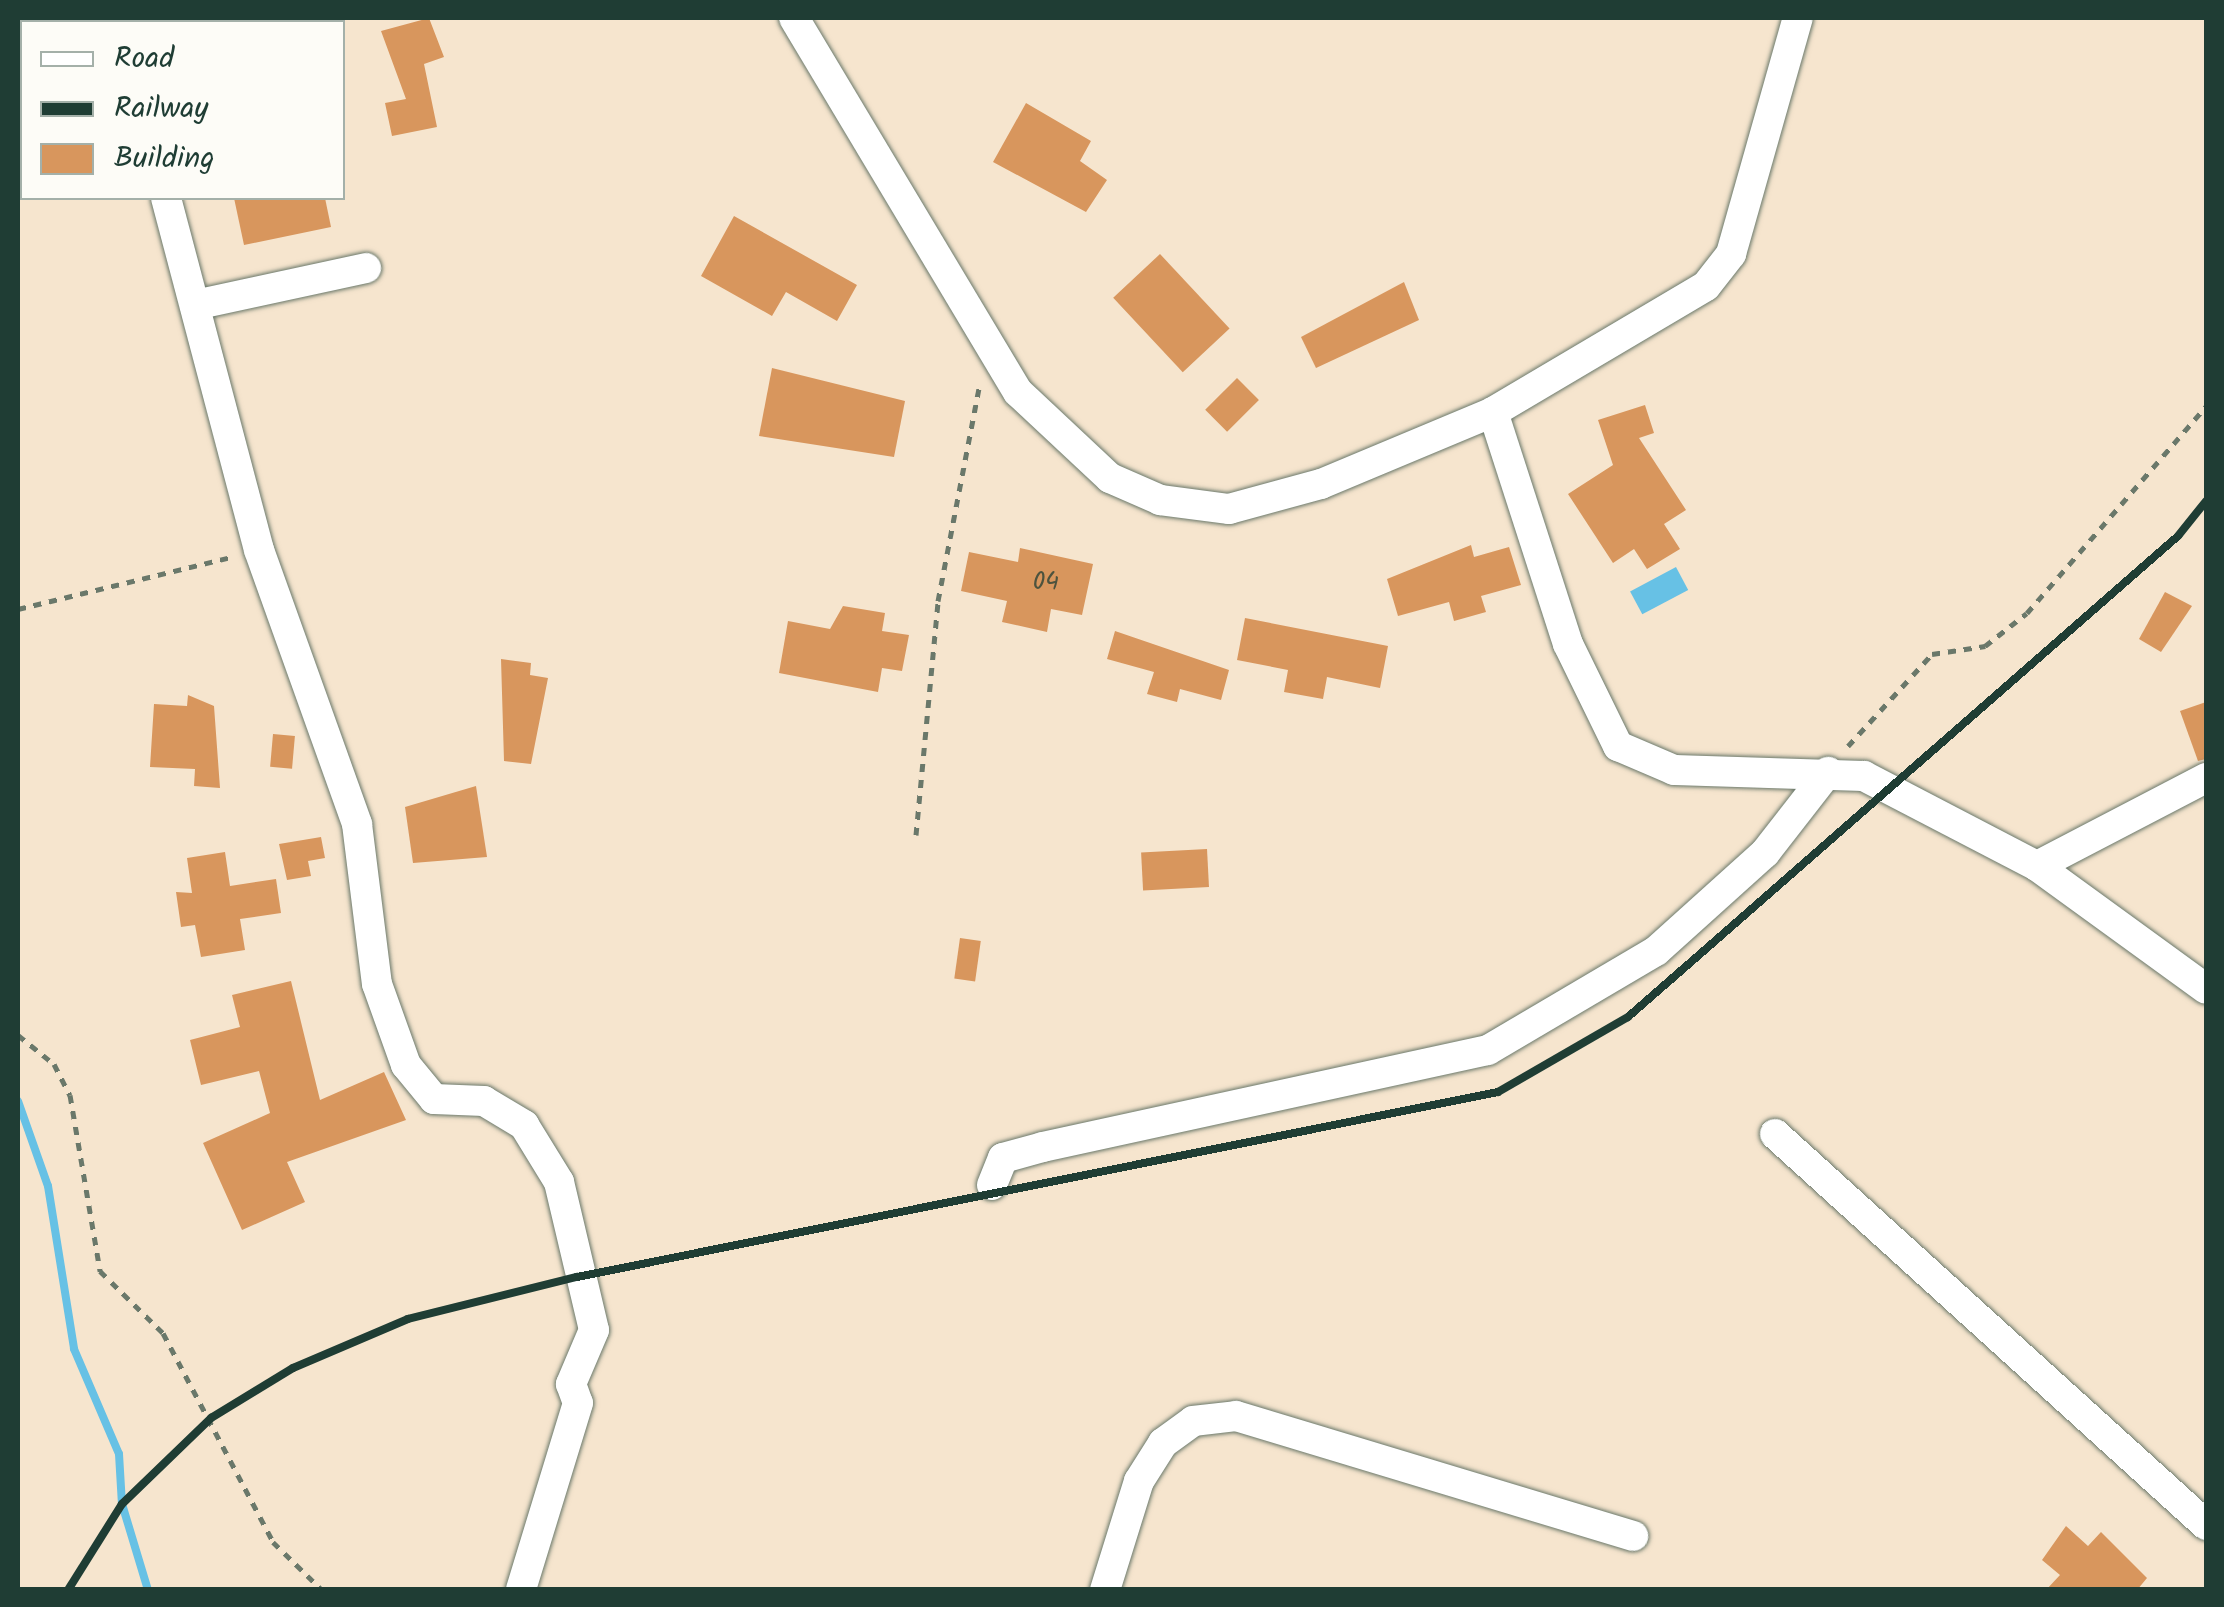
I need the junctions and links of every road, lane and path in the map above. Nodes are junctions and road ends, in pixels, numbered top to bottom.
1 (794, 18) edge
2 (1798, 18) edge
3 (167, 200) edge
4 (366, 268) dead end
5 (195, 306) junction
6 (989, 352) junction
7 (2206, 406) edge
8 (1493, 412) junction
9 (259, 550) junction
10 (18, 609) edge
11 (1828, 772) junction
12 (2206, 778) edge
13 (916, 835) dead end
14 (2037, 866) junction
15 (2206, 989) edge
16 (18, 1035) edge
17 (1775, 1134) dead end
18 (992, 1184) dead end
19 (2206, 1525) edge
20 (1633, 1536) dead end
21 (322, 1590) edge
22 (521, 1590) edge
23 (1105, 1590) edge

1 - 6 street
2 - 8 street
3 - 5 street
4 - 5 street
5 - 9 street
6 - 8 street
6 - 13 path
7 - 11 path
8 - 11 street
9 - 10 path
9 - 22 street
11 - 14 street
11 - 18 street
12 - 14 street
14 - 15 street
16 - 21 path
17 - 19 street
20 - 23 street

